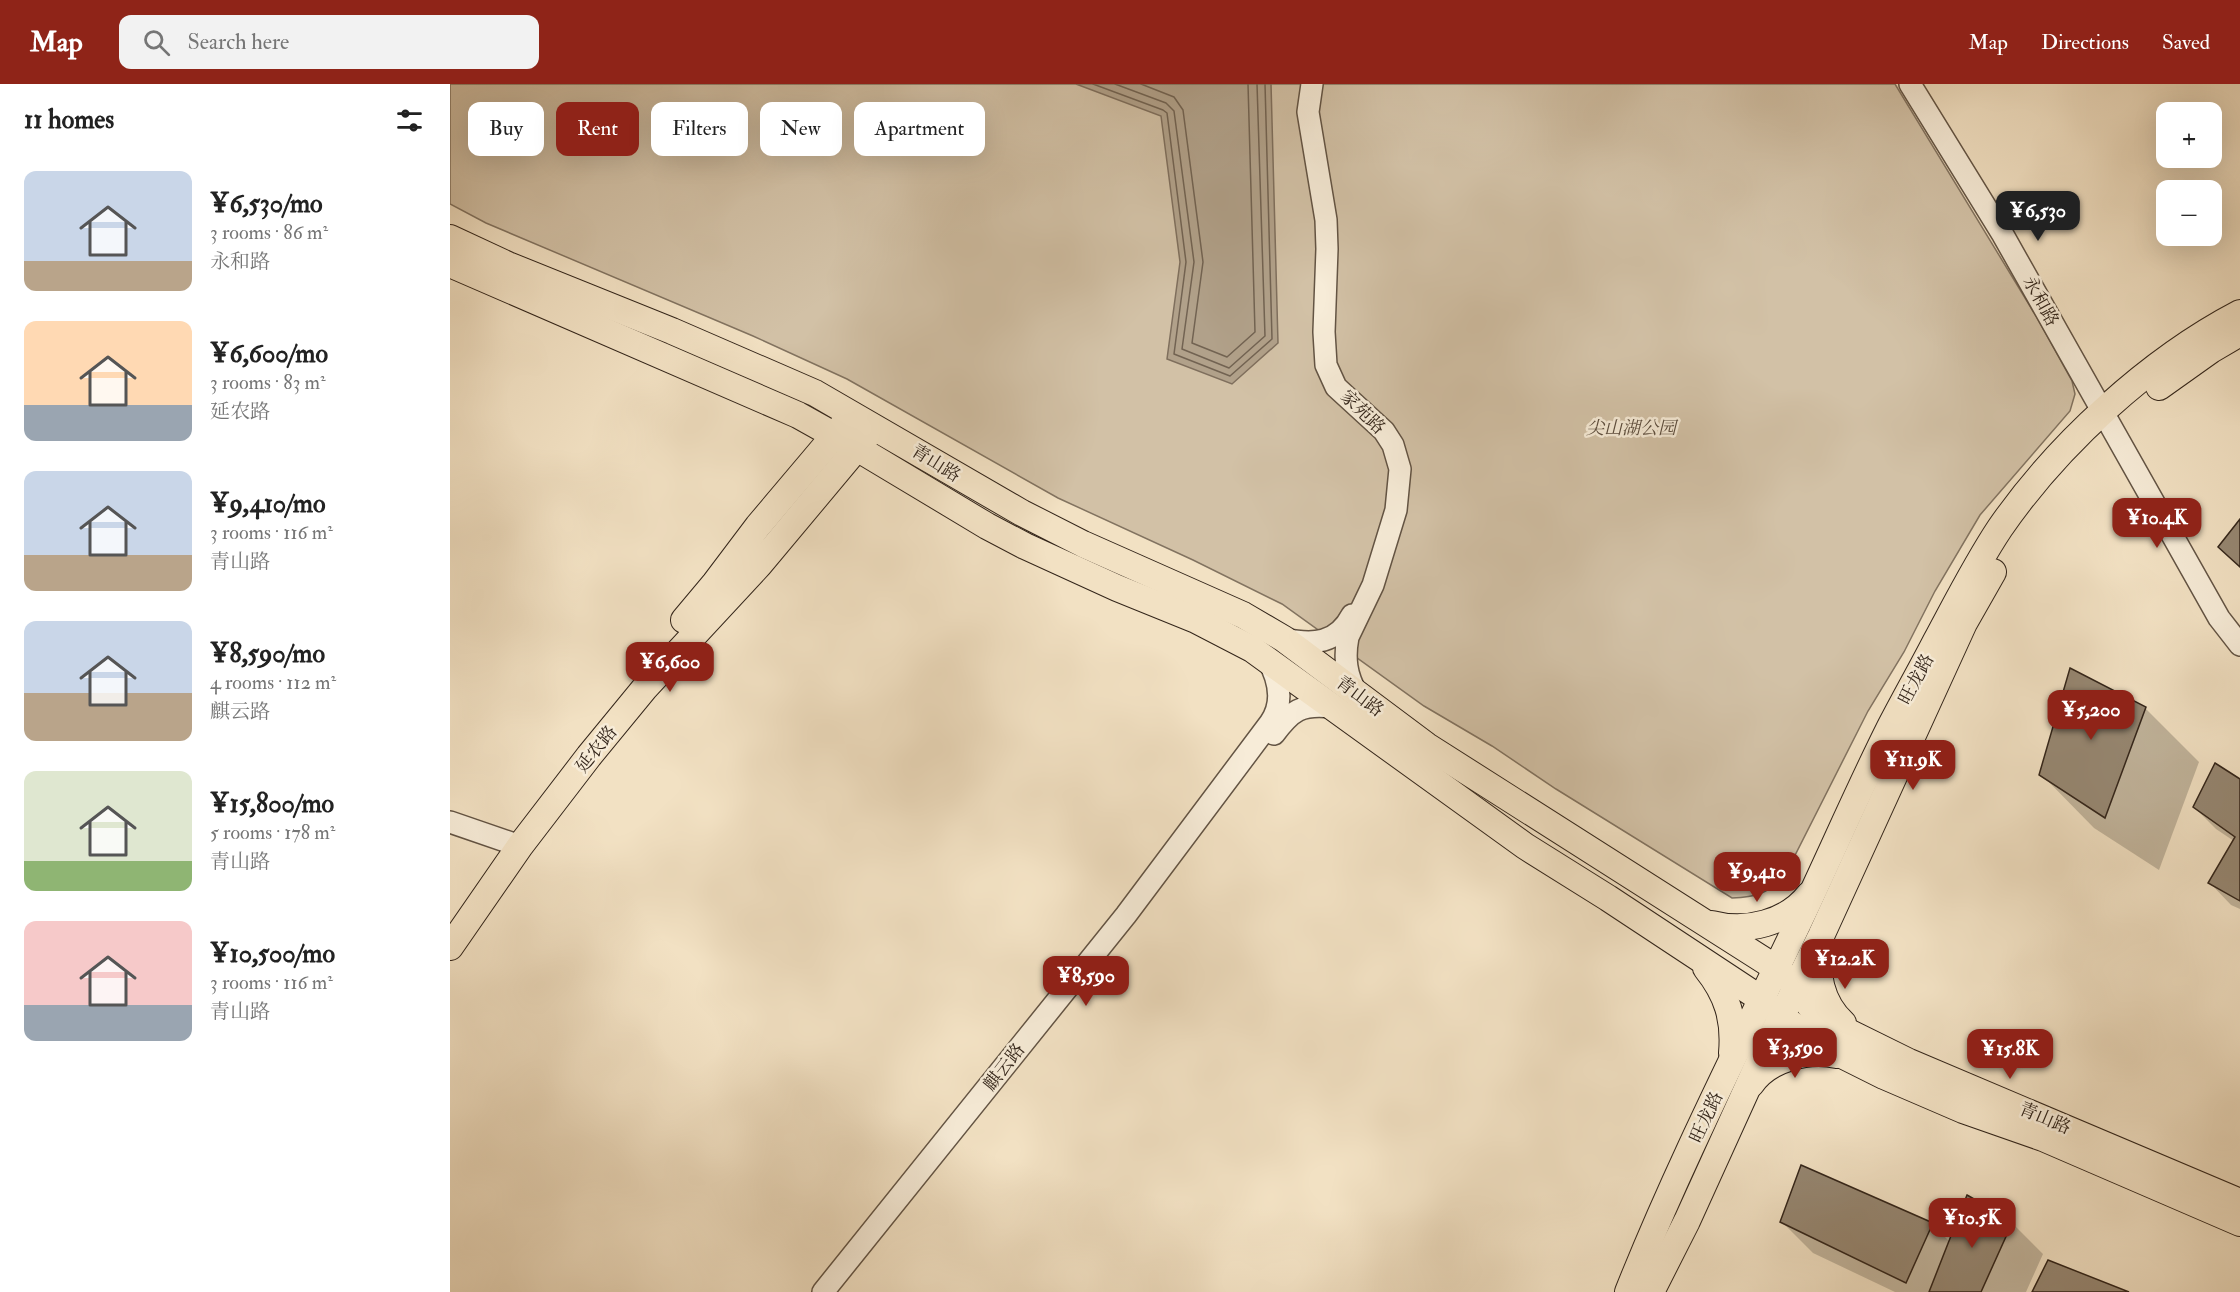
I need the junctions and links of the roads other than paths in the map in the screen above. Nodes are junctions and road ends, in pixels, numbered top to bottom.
1 (1306, 84) edge
2 (1312, 84) edge
3 (1910, 84) edge
4 (1919, 84) edge
5 (450, 238) edge
6 (450, 264) edge
7 (2240, 313) edge
8 (2240, 333) edge
9 (853, 414) junction
10 (2110, 417) junction
11 (875, 426) junction
12 (835, 435) junction
13 (857, 448) junction
14 (2240, 632) edge
15 (1284, 639) junction
16 (2240, 645) edge
17 (1266, 658) junction
18 (1358, 695) junction
19 (1331, 707) junction
20 (450, 822) edge
21 (512, 843) junction
22 (1815, 888) junction
23 (450, 916) edge
24 (1701, 920) junction
25 (1821, 936) junction
26 (450, 947) edge
27 (1686, 949) junction
28 (1776, 968) junction
29 (1796, 986) junction
30 (1761, 999) junction
31 (1782, 1016) junction
32 (1869, 1043) junction
33 (1844, 1056) junction
34 (1725, 1074) junction
35 (1743, 1097) junction
36 (2240, 1202) edge
37 (2240, 1223) edge
38 (823, 1292) edge
39 (832, 1292) edge
40 (1628, 1292) edge
41 (1651, 1292) edge

1 - 15 street, 家苑路
2 - 18 street, 家苑路
3 - 10 street, 永和路
4 - 10 street, 永和路
5 - 9 main road, 青山路
6 - 12 main road, 青山路
7 - 10 main road, 旺龙路
8 - 10 main road, 旺龙路
9 - 11 main road, 青山路
9 - 12 main road, 延农路
10 - 14 street
10 - 16 street
10 - 22 main road, 旺龙路
10 - 25 main road, 旺龙路
11 - 13 main road, 延农路
11 - 15 main road, 青山路
12 - 13 main road, 青山路
12 - 21 main road, 延农路
13 - 17 main road, 青山路
13 - 21 main road, 延农路
15 - 18 main road, 青山路
17 - 19 main road, 青山路
17 - 38 street, 麒云路
18 - 24 main road, 青山路
19 - 27 main road, 青山路
19 - 39 street, 麒云路
20 - 21 street
21 - 23 main road, 延农路
21 - 26 main road, 延农路
22 - 24 main road
22 - 28 main road, 旺龙路
24 - 28 main road, 青山路
25 - 29 main road, 旺龙路
25 - 32 main road
27 - 30 main road, 青山路
27 - 34 main road
28 - 29 main road, 青山路
28 - 30 main road, 旺龙路
29 - 31 main road, 旺龙路
29 - 32 main road, 青山路
30 - 31 main road, 青山路
30 - 34 main road, 旺龙路
31 - 33 main road, 青山路
31 - 35 main road, 旺龙路
32 - 36 main road, 青山路
33 - 35 main road
33 - 37 main road, 青山路
34 - 40 main road, 旺龙路
35 - 41 main road, 旺龙路

